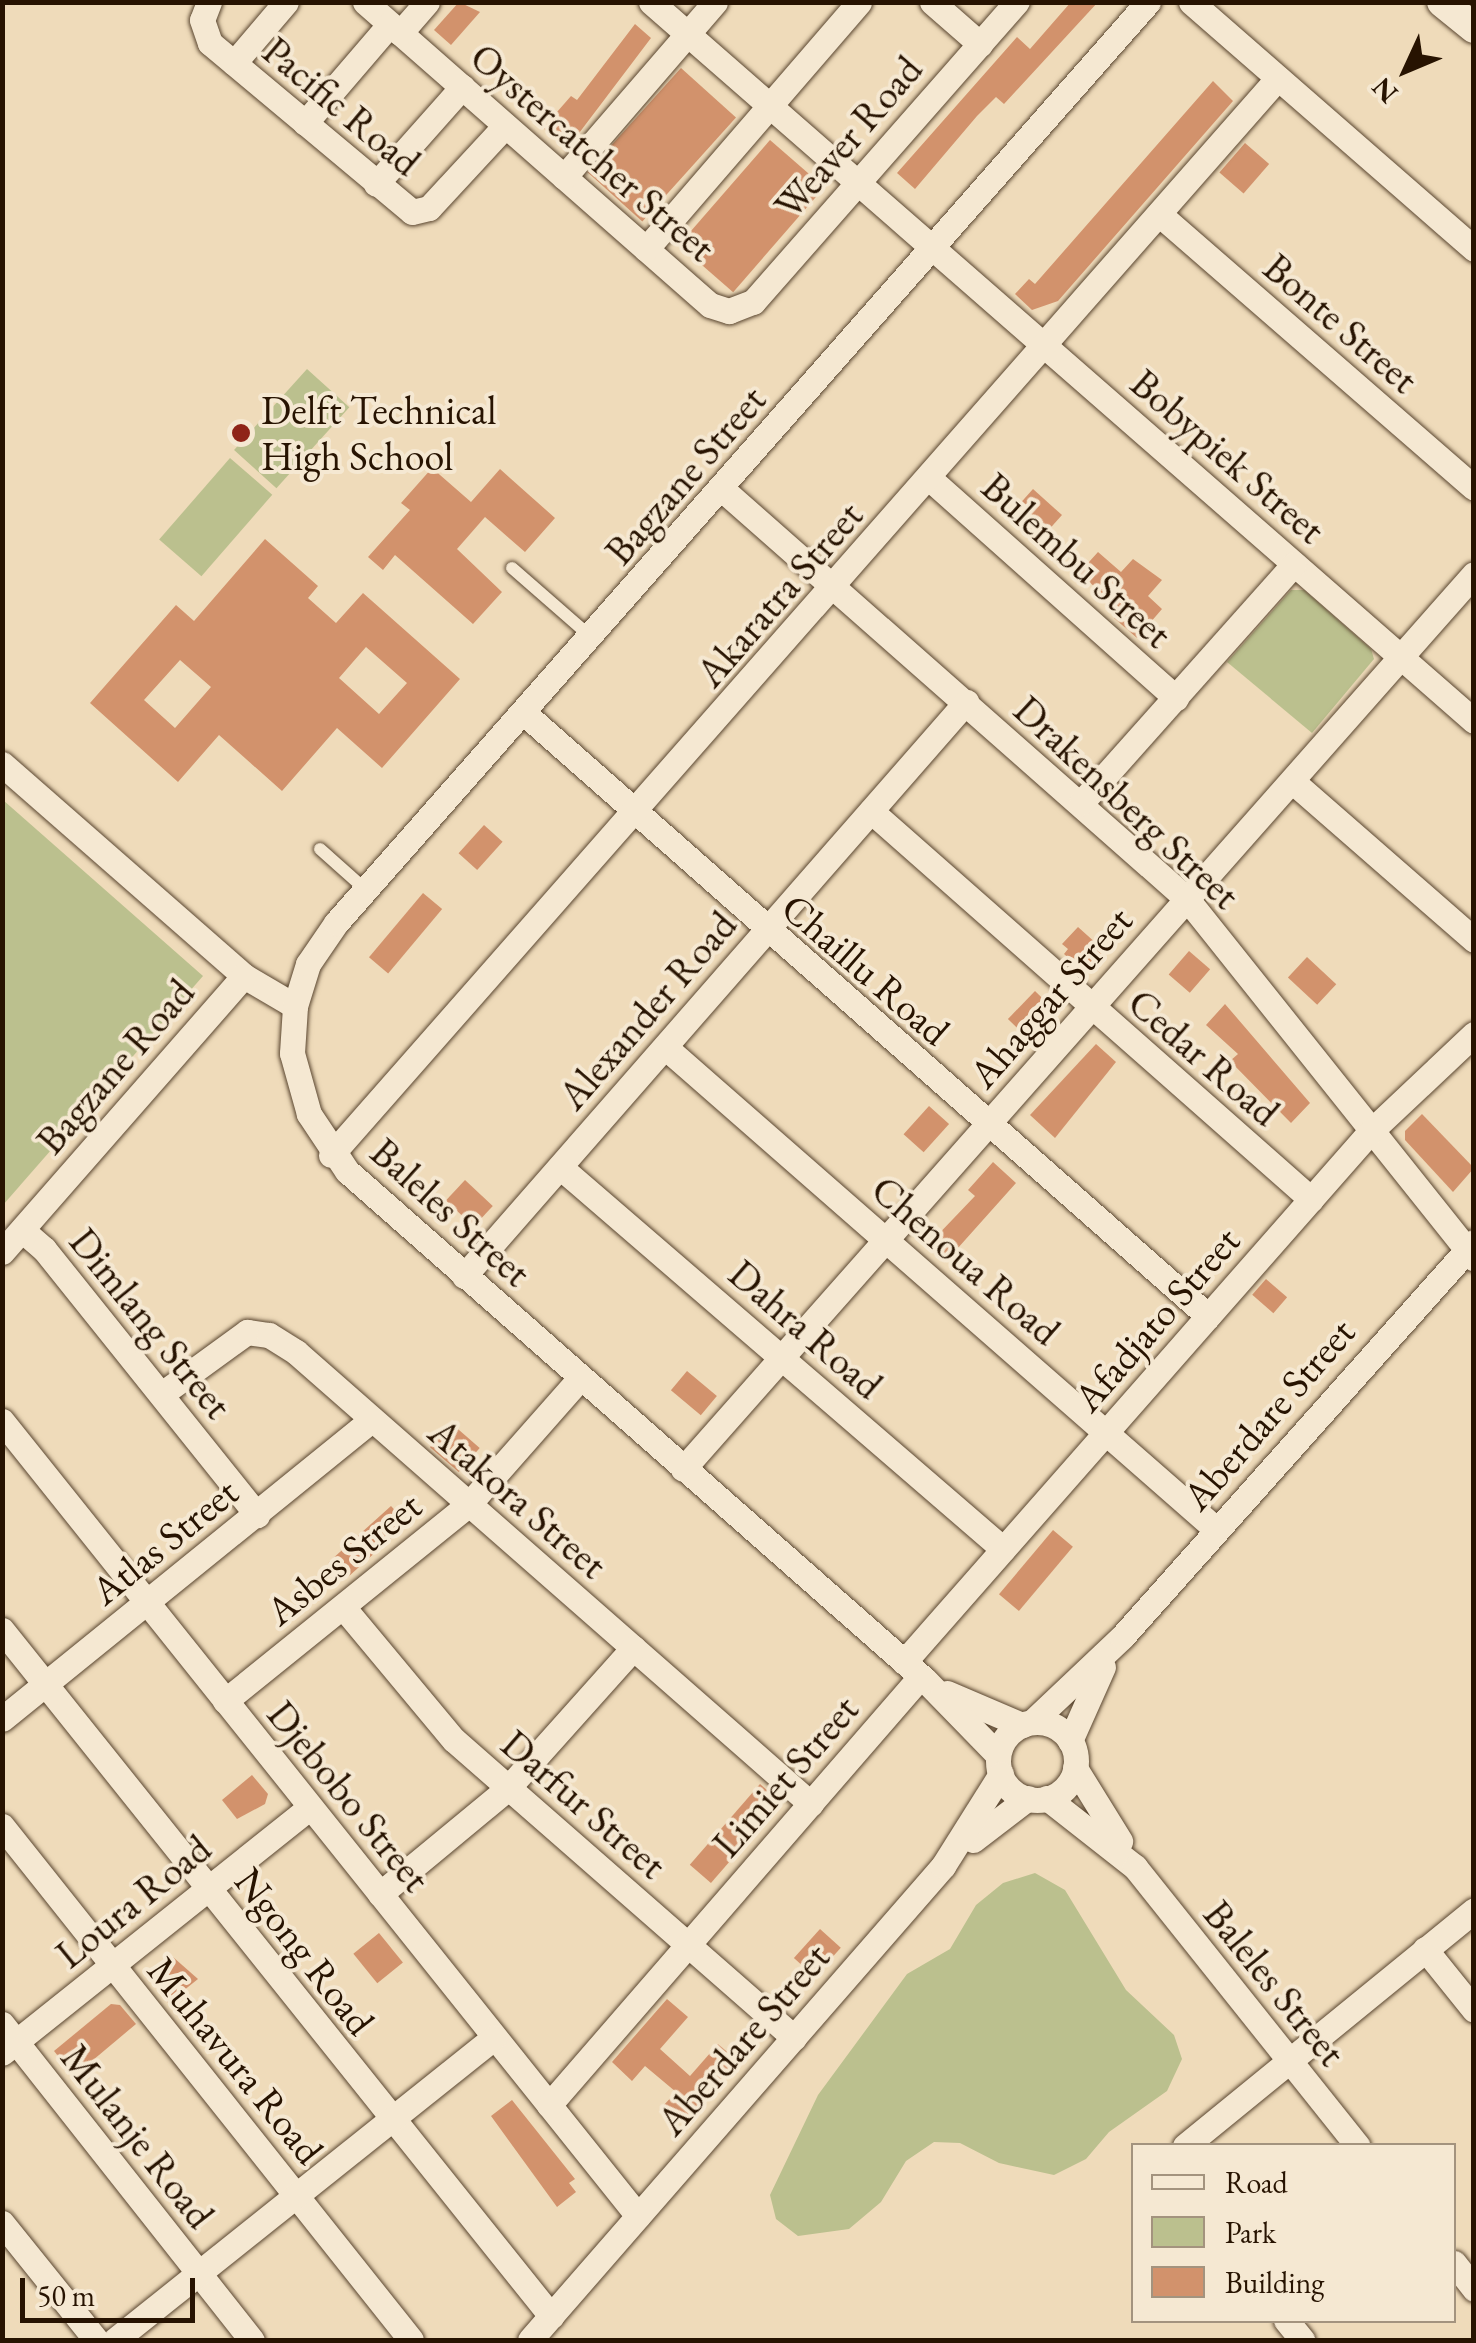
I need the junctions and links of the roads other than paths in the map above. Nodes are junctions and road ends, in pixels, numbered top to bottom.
1 (209, 2) edge
2 (286, 2) edge
3 (365, 2) edge
4 (427, 2) edge
5 (650, 2) edge
6 (715, 2) edge
7 (859, 2) edge
8 (932, 2) edge
9 (1017, 2) edge
10 (1148, 2) edge
11 (1191, 2) edge
12 (1442, 2) edge
13 (1474, 28) edge
14 (395, 29) junction
15 (687, 35) junction
16 (980, 44) junction
17 (234, 63) junction
18 (1278, 78) junction
19 (462, 87) junction
20 (769, 106) junction
21 (305, 124) junction
22 (504, 126) junction
23 (564, 177) junction
24 (858, 182) junction
25 (376, 184) junction
26 (1159, 214) junction
27 (934, 247) junction
28 (646, 249) junction
29 (1474, 249) edge
30 (730, 311) joint
31 (1044, 344) junction
32 (929, 478) junction
33 (1474, 488) edge
34 (722, 489) junction
35 (1294, 564) junction
36 (512, 568) dead end
37 (1474, 574) edge
38 (835, 588) junction
39 (590, 638) junction
40 (1401, 656) junction
41 (1176, 698) junction
42 (966, 702) junction
43 (524, 713) junction
44 (1474, 720) edge
45 (2, 764) edge
46 (1292, 780) junction
47 (1081, 803) junction
48 (871, 811) junction
49 (635, 813) junction
50 (320, 850) dead end
51 (366, 890) junction
52 (1187, 899) junction
53 (766, 932) junction
54 (1474, 940) edge
55 (244, 976) junction
56 (295, 1006) junction
57 (1090, 1009) junction
58 (1474, 1034) edge
59 (666, 1046) junction
60 (987, 1125) junction
61 (1370, 1132) junction
62 (331, 1155) junction
63 (560, 1167) junction
64 (1311, 1198) junction
65 (22, 1230) junction
66 (885, 1240) junction
67 (1471, 1250) edge
68 (2, 1252) edge
69 (464, 1276) junction
70 (1208, 1316) junction
71 (782, 1357) junction
72 (581, 1378) junction
73 (163, 1394) junction
74 (372, 1419) junction
75 (2, 1421) edge
76 (1106, 1433) junction
77 (683, 1469) junction
78 (469, 1504) junction
79 (257, 1515) junction
80 (1217, 1530) junction
81 (1003, 1549) junction
82 (148, 1603) junction
83 (343, 1606) junction
84 (2, 1630) edge
85 (1122, 1637) junction
86 (633, 1648) junction
87 (916, 1673) junction
88 (46, 1684) junction
89 (226, 1701) junction
90 (2, 1718) edge
91 (1027, 1723) junction
92 (1070, 1741) junction
93 (999, 1765) junction
94 (1075, 1768) junction
95 (508, 1788) junction
96 (1038, 1798) junction
97 (811, 1804) junction
98 (310, 1807) junction
99 (2, 1826) edge
100 (943, 1866) junction
101 (1135, 1867) junction
102 (208, 1890) junction
103 (380, 1894) junction
104 (1474, 1910) edge
105 (688, 1946) junction
106 (1425, 1949) junction
107 (113, 1965) junction
108 (1474, 2010) edge
109 (494, 2037) junction
110 (794, 2038) junction
111 (7, 2039) edge
112 (1288, 2059) junction
113 (549, 2105) junction
114 (390, 2119) junction
115 (1189, 2143) edge
116 (1356, 2143) edge
117 (296, 2194) junction
118 (638, 2216) junction
119 (2, 2222) edge
120 (1456, 2266) edge
121 (198, 2273) junction
122 (1474, 2290) edge
123 (552, 2316) junction
124 (96, 2340) edge
125 (114, 2340) edge
126 (252, 2340) edge
127 (411, 2340) edge
128 (530, 2340) edge

1 - 17 street, Pacific Road
2 - 17 street
3 - 14 street, Oystercatcher Street
4 - 14 street
5 - 15 street, Bobypiek Street
6 - 15 street
7 - 20 street
8 - 16 street
9 - 16 street, Weaver Road
10 - 27 street, Bagzane Street
11 - 18 street
12 - 13 street
14 - 19 street, Oystercatcher Street
14 - 21 street
15 - 20 street, Bobypiek Street
15 - 23 street
16 - 24 street, Weaver Road
17 - 21 street, Pacific Road
18 - 26 street, Akaratra Street
18 - 29 street
19 - 22 street, Oystercatcher Street
19 - 25 street
20 - 24 street, Bobypiek Street
20 - 28 street
21 - 25 street, Pacific Road
22 - 23 street, Oystercatcher Street
22 - 25 street, Pacific Road
23 - 28 street, Oystercatcher Street
24 - 27 street, Bobypiek Street
24 - 30 street, Weaver Road
26 - 31 street, Akaratra Street
26 - 33 street, Bonte Street
27 - 31 street, Bobypiek Street
27 - 34 street, Bagzane Street
28 - 30 street, Oystercatcher Street
31 - 32 street, Akaratra Street
31 - 35 street, Bobypiek Street
32 - 38 street, Akaratra Street
32 - 41 street, Bulembu Street
34 - 38 street, Drakensberg Street
34 - 39 street, Bagzane Street
35 - 40 street, Bobypiek Street
35 - 41 street
36 - 39 lane
37 - 40 street, Ahaggar Street
38 - 42 street, Drakensberg Street
38 - 49 street, Akaratra Street
39 - 43 street, Bagzane Street
40 - 44 street, Bobypiek Street
40 - 46 street, Ahaggar Street
41 - 47 street
42 - 47 street, Drakensberg Street
42 - 48 street, Alexander Road
43 - 49 street, Chaillu Road
43 - 51 street, Bagzane Street
45 - 55 street
46 - 52 street, Ahaggar Street
46 - 54 street
47 - 52 street, Drakensberg Street
48 - 53 street, Alexander Road
48 - 57 street, Cedar Road
49 - 53 street, Chaillu Road
49 - 62 street, Akaratra Street
50 - 51 lane
51 - 56 street, Bagzane Street
52 - 57 street, Ahaggar Street
52 - 61 street, Drakensberg Street
53 - 59 street, Alexander Road
53 - 60 street, Chaillu Road
55 - 56 street
55 - 65 street, Bagzane Road
56 - 62 street, Baleles Street
57 - 60 street, Ahaggar Street
57 - 64 street, Cedar Road
58 - 61 street, Afadjato Street
59 - 63 street, Alexander Road
59 - 66 street, Chenoua Road
60 - 66 street, Ahaggar Street
60 - 70 street, Chaillu Road
61 - 64 street, Afadjato Street
61 - 67 street, Drakensberg Street
62 - 69 street, Baleles Street
63 - 69 street, Alexander Road
63 - 71 street, Dahra Road
64 - 70 street, Afadjato Street
65 - 68 street, Bagzane Road
65 - 73 street, Dimlang Street
66 - 71 street, Ahaggar Street
66 - 76 street, Chenoua Road
67 - 80 street, Aberdare Street
69 - 72 street, Baleles Street
70 - 76 street, Afadjato Street
71 - 77 street, Ahaggar Street
71 - 81 street, Dahra Road
72 - 77 street, Baleles Street
72 - 78 street, Asbes Street
73 - 74 street, Atakora Street
73 - 79 street, Dimlang Street
74 - 78 street, Atakora Street
74 - 79 street, Atlas Street
75 - 82 street, Djebobo Street
76 - 80 street, Chenoua Road
76 - 81 street, Afadjato Street
77 - 87 street, Baleles Street
78 - 83 street, Asbes Street
78 - 86 street, Atakora Street
79 - 82 street, Atlas Street
80 - 85 street, Aberdare Street
81 - 87 street, Afadjato Street
82 - 88 street, Atlas Street
82 - 89 street, Djebobo Street
83 - 89 street, Asbes Street
83 - 95 street, Darfur Street
84 - 88 street, Ngong Road
85 - 91 street, Aberdare Street
85 - 92 street, Aberdare Street
86 - 95 street
86 - 97 street, Atakora Street
87 - 91 street, Baleles Street
87 - 93 street, Baleles Street
87 - 97 street, Limiet Street
88 - 90 street, Atlas Street
88 - 102 street, Ngong Road
89 - 98 street, Djebobo Street
91 - 92 street
91 - 93 street
92 - 94 street
93 - 96 street
93 - 100 street, Aberdare Street
94 - 96 street
94 - 101 street, Baleles Street
95 - 103 street
95 - 105 street, Darfur Street
96 - 100 street, Aberdare Street
96 - 101 street, Baleles Street
97 - 105 street, Limiet Street
98 - 102 street, Loura Road
98 - 103 street, Djebobo Street
99 - 107 street, Muhavura Road
100 - 110 street, Aberdare Street
101 - 112 street, Baleles Street
102 - 107 street, Loura Road
102 - 114 street, Ngong Road
103 - 109 street, Djebobo Street
104 - 106 street
105 - 110 street, Darfur Street
105 - 113 street, Limiet Street
106 - 108 street
106 - 112 street
107 - 111 street, Loura Road
107 - 117 street, Muhavura Road
109 - 113 street, Djebobo Street
109 - 114 street
110 - 118 street, Aberdare Street
111 - 121 street, Mulanje Road
112 - 115 street
112 - 116 street, Baleles Street
113 - 118 street, Djebobo Street
114 - 117 street
114 - 123 street, Ngong Road
117 - 121 street
117 - 127 street, Muhavura Road
118 - 123 street, Aberdare Street
119 - 124 street
120 - 122 street
121 - 125 street
121 - 126 street, Mulanje Road
123 - 128 street, Aberdare Street

